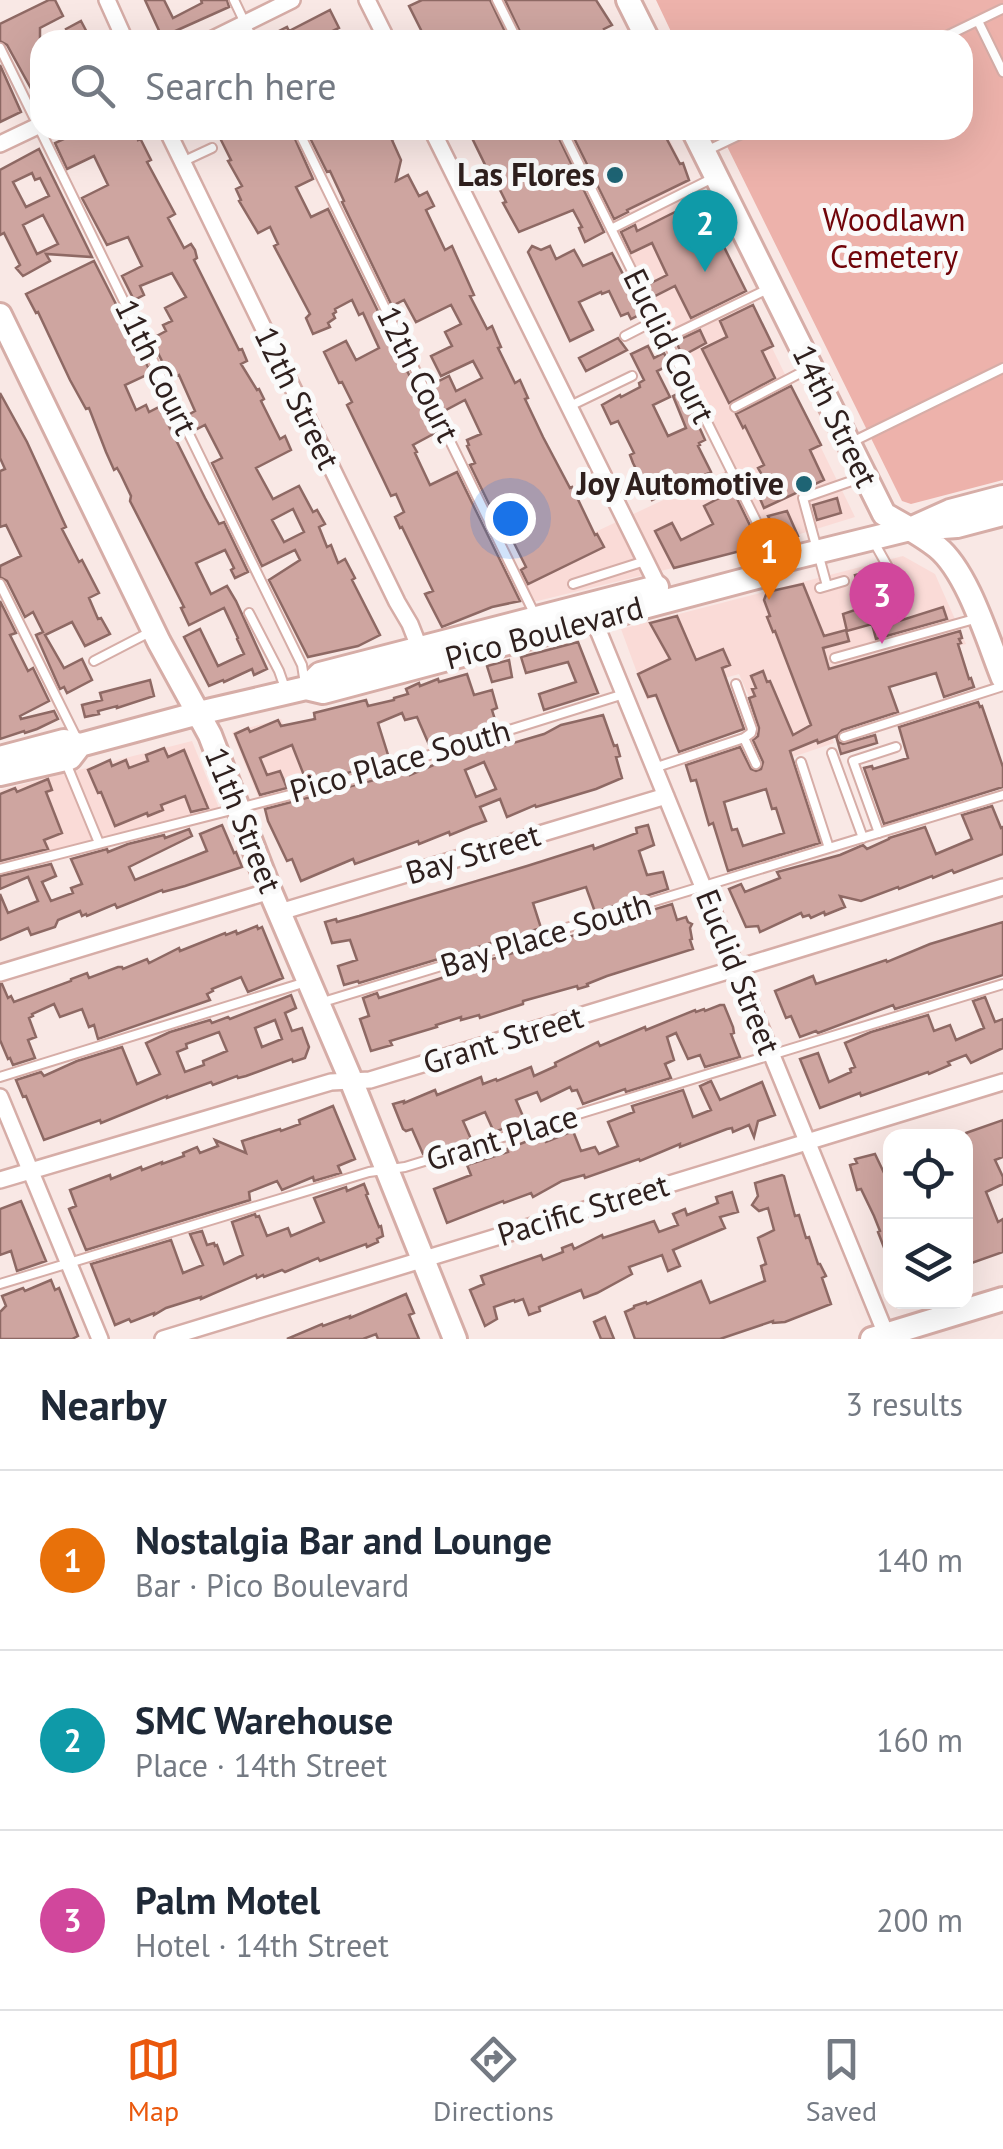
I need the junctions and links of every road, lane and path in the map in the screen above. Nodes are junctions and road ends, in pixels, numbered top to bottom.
1 (107, 0) edge
2 (234, 0) edge
3 (292, 0) edge
4 (368, 0) edge
5 (497, 0) edge
6 (628, 0) edge
7 (1002, 9) edge
8 (978, 21) junction
9 (245, 23) junction
10 (120, 30) edge
11 (231, 30) edge
12 (249, 30) edge
13 (383, 30) edge
14 (512, 30) edge
15 (643, 30) edge
16 (959, 30) edge
17 (0, 48) edge
18 (1003, 72) edge
19 (30, 107) edge
20 (30, 129) edge
21 (46, 140) edge
22 (172, 140) edge
23 (303, 140) edge
24 (437, 140) edge
25 (567, 140) edge
26 (698, 140) edge
27 (729, 140) edge
28 (0, 144) edge
29 (212, 148) dead end
30 (704, 152) junction
31 (182, 162) junction
32 (716, 176) junction
33 (611, 229) junction
34 (772, 288) junction
35 (0, 315) edge
36 (656, 320) junction
37 (675, 334) dead end
38 (625, 336) dead end
39 (811, 368) junction
40 (1003, 368) edge
41 (632, 376) dead end
42 (570, 406) junction
43 (735, 406) dead end
44 (848, 444) junction
45 (864, 477) junction
46 (1003, 497) edge
47 (1003, 514) edge
48 (910, 529) junction
49 (872, 539) junction
50 (817, 552) junction
51 (646, 560) junction
52 (776, 562) junction
53 (844, 581) dead end
54 (0, 584) edge
55 (574, 584) dead end
56 (662, 593) junction
57 (897, 600) dead end
58 (591, 612) junction
59 (249, 613) dead end
60 (536, 618) junction
61 (978, 618) junction
62 (154, 630) junction
63 (423, 657) junction
64 (835, 658) dead end
65 (94, 660) dead end
66 (1003, 678) edge
67 (736, 684) dead end
68 (296, 691) junction
69 (624, 694) junction
70 (199, 713) junction
71 (744, 738) junction
72 (844, 738) dead end
73 (896, 747) dead end
74 (72, 752) junction
75 (832, 753) dead end
76 (0, 758) edge
77 (801, 762) dead end
78 (756, 764) dead end
79 (654, 768) junction
80 (0, 774) edge
81 (666, 796) junction
82 (1003, 796) edge
83 (238, 807) junction
84 (879, 833) junction
85 (863, 838) junction
86 (99, 843) junction
87 (829, 848) junction
88 (0, 868) edge
89 (704, 887) junction
90 (1003, 887) edge
91 (275, 901) junction
92 (736, 970) junction
93 (0, 973) edge
94 (1003, 984) edge
95 (314, 992) junction
96 (772, 1055) junction
97 (0, 1077) edge
98 (350, 1080) junction
99 (1003, 1082) edge
100 (0, 1097) edge
101 (807, 1141) junction
102 (32, 1170) junction
103 (385, 1170) junction
104 (0, 1180) edge
105 (422, 1259) junction
106 (70, 1262) junction
107 (0, 1284) edge
108 (1003, 1299) edge
109 (882, 1338) edge
110 (100, 1339) edge
111 (162, 1339) edge
112 (454, 1339) edge

1 - 10 street
2 - 9 lane
3 - 9 street
4 - 13 street
5 - 14 lane
6 - 15 street
7 - 8 lane
8 - 16 lane
8 - 18 lane
9 - 11 street
9 - 12 lane
17 - 19 lane, 11th Court
20 - 28 street
21 - 68 lane, 11th Court
22 - 31 street, 12th Street
23 - 60 lane, 12th Court
24 - 42 street
25 - 33 lane, Euclid Court
26 - 30 street, 14th Street
27 - 30 lane
29 - 31 lane
30 - 32 street, 14th Street
31 - 63 street, 12th Street
32 - 33 lane
32 - 34 street, 14th Street
33 - 36 lane, Euclid Court
34 - 37 lane
34 - 39 street, 14th Street
35 - 62 street, 11th Street
36 - 38 lane
36 - 52 lane, Euclid Court
39 - 43 lane
39 - 44 street, 14th Street
40 - 44 lane
41 - 42 lane
42 - 51 street
44 - 45 street, 14th Street
45 - 48 street, 14th Street
45 - 50 lane
46 - 48 street, Pico Boulevard
47 - 48 street, Pico Boulevard
48 - 49 street, Pico Boulevard
48 - 61 street, 14th Street
49 - 50 street, Pico Boulevard
49 - 57 lane
50 - 52 street, Pico Boulevard
50 - 53 lane
51 - 55 lane
51 - 56 street
52 - 56 street, Pico Boulevard
52 - 56 street, Pico Boulevard
54 - 74 lane
56 - 58 street, Pico Boulevard
56 - 58 street, Pico Boulevard
58 - 60 street, Pico Boulevard
58 - 63 street, Pico Boulevard
58 - 69 street, Euclid Street
59 - 68 lane
60 - 63 street, Pico Boulevard
61 - 64 lane
61 - 66 street, 14th Street
62 - 65 lane
62 - 70 street, 11th Street
63 - 68 street, Pico Boulevard
66 - 72 lane
67 - 71 lane
68 - 70 street, Pico Boulevard
69 - 79 street, Euclid Street
69 - 83 lane, Pico Place South
70 - 74 street, Pico Boulevard
70 - 83 street, 11th Street
71 - 78 lane
71 - 79 lane
73 - 84 lane
74 - 76 street, Pico Boulevard
74 - 80 street, Pico Boulevard
74 - 86 lane
75 - 85 lane
77 - 87 lane
79 - 81 street, Euclid Street
81 - 89 street, Euclid Street
81 - 91 street, Bay Street
82 - 84 lane, Bay Place South
83 - 86 lane, Pico Place South
83 - 91 street, 11th Street
84 - 85 lane, Bay Place South
85 - 87 lane, Bay Place South
86 - 88 lane, Pico Place South
87 - 89 lane, Bay Place South
89 - 92 street, Euclid Street
89 - 95 lane, Bay Place South
90 - 92 street, Grant Street
91 - 93 street, Bay Street
91 - 95 street, 11th Street
92 - 96 street, Euclid Street
92 - 98 street, Grant Street
94 - 96 lane, Grant Place
95 - 97 lane, Bay Place South
95 - 98 street, 11th Street
96 - 101 street, Euclid Street
96 - 103 lane, Grant Place
98 - 102 street, Grant Street
98 - 103 street, 11th Street
99 - 101 street, Pacific Street
100 - 102 street
101 - 105 street, Pacific Street
101 - 109 street, Euclid Street
102 - 104 street, Grant Street
102 - 106 street
103 - 105 street, 11th Street
103 - 106 lane, Grant Place
105 - 111 street, Pacific Street
105 - 112 street, 11th Street
106 - 107 lane, Grant Place
106 - 110 street
108 - 109 street

